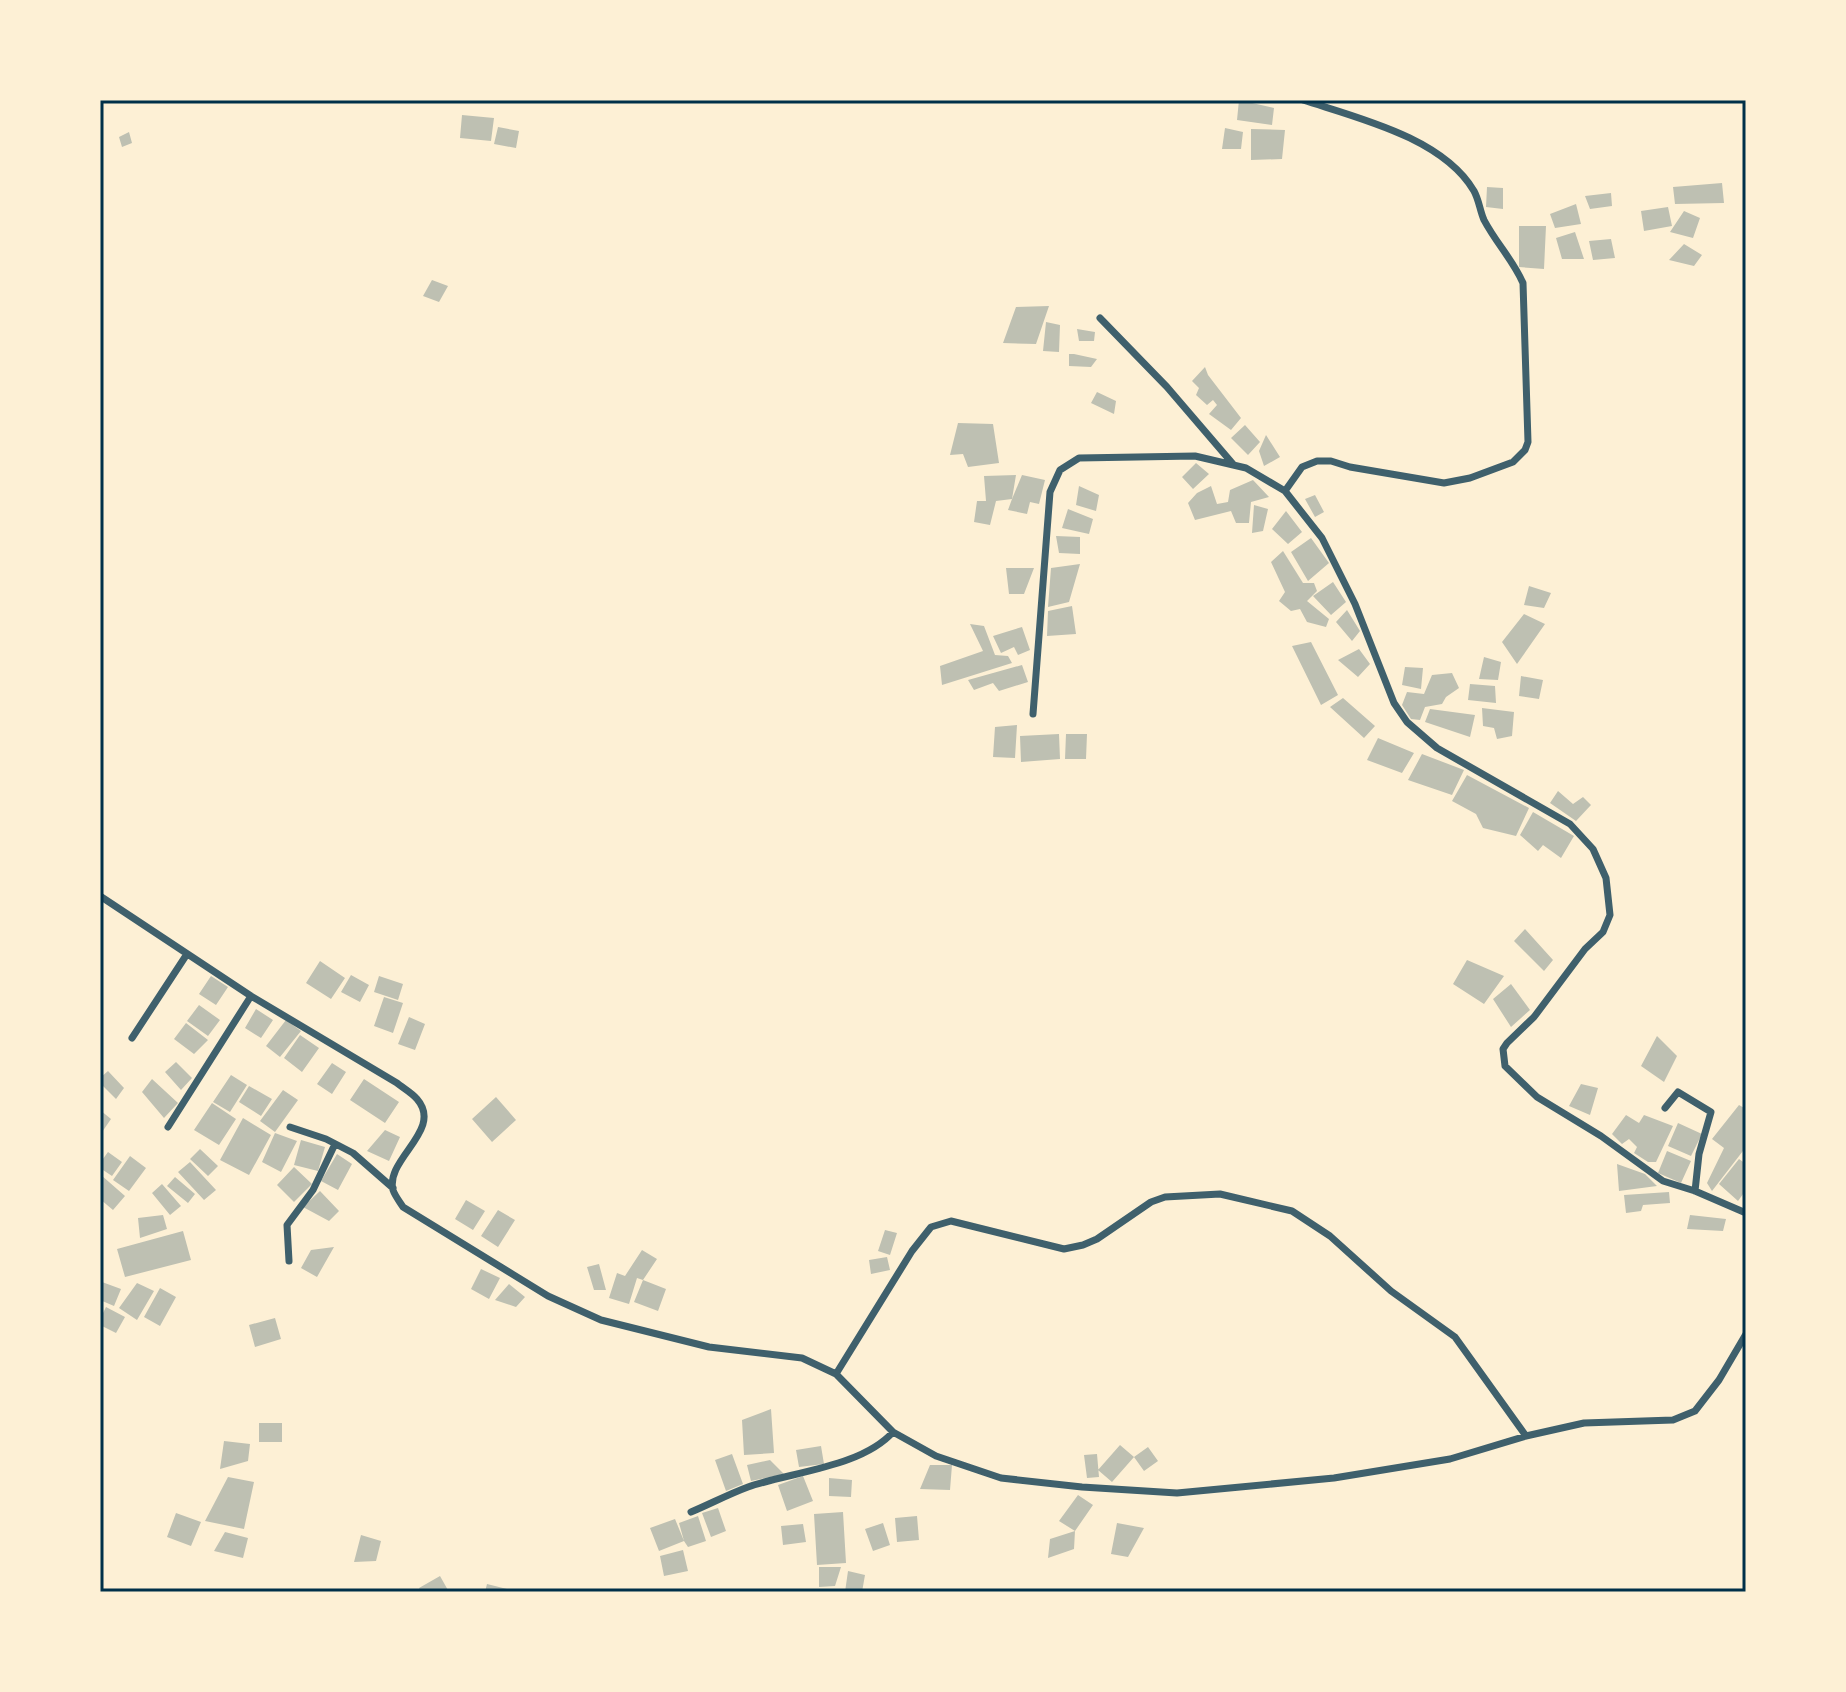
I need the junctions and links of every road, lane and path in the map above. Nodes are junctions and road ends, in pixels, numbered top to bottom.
1 (1303, 100) edge
2 (1100, 318) dead end
3 (1235, 466) junction
4 (1285, 491) junction
5 (1033, 714) dead end
6 (100, 896) edge
7 (187, 954) junction
8 (251, 996) junction
9 (132, 1038) dead end
10 (1665, 1108) dead end
11 (168, 1127) dead end
12 (290, 1127) dead end
13 (335, 1144) junction
14 (393, 1188) junction
15 (1695, 1191) junction
16 (1746, 1213) edge
17 (289, 1261) dead end
18 (1746, 1334) edge
19 (836, 1374) junction
20 (893, 1432) junction
21 (1526, 1436) junction
22 (691, 1512) dead end

1 - 4 street
2 - 3 street
3 - 4 street
3 - 5 street
4 - 15 street
6 - 7 street
7 - 8 street
7 - 9 street
8 - 11 street
8 - 14 street
10 - 15 street
12 - 13 street
13 - 14 street
13 - 17 street
14 - 19 street
15 - 16 street
18 - 21 street
19 - 20 street
19 - 21 street
20 - 21 street
20 - 22 street

